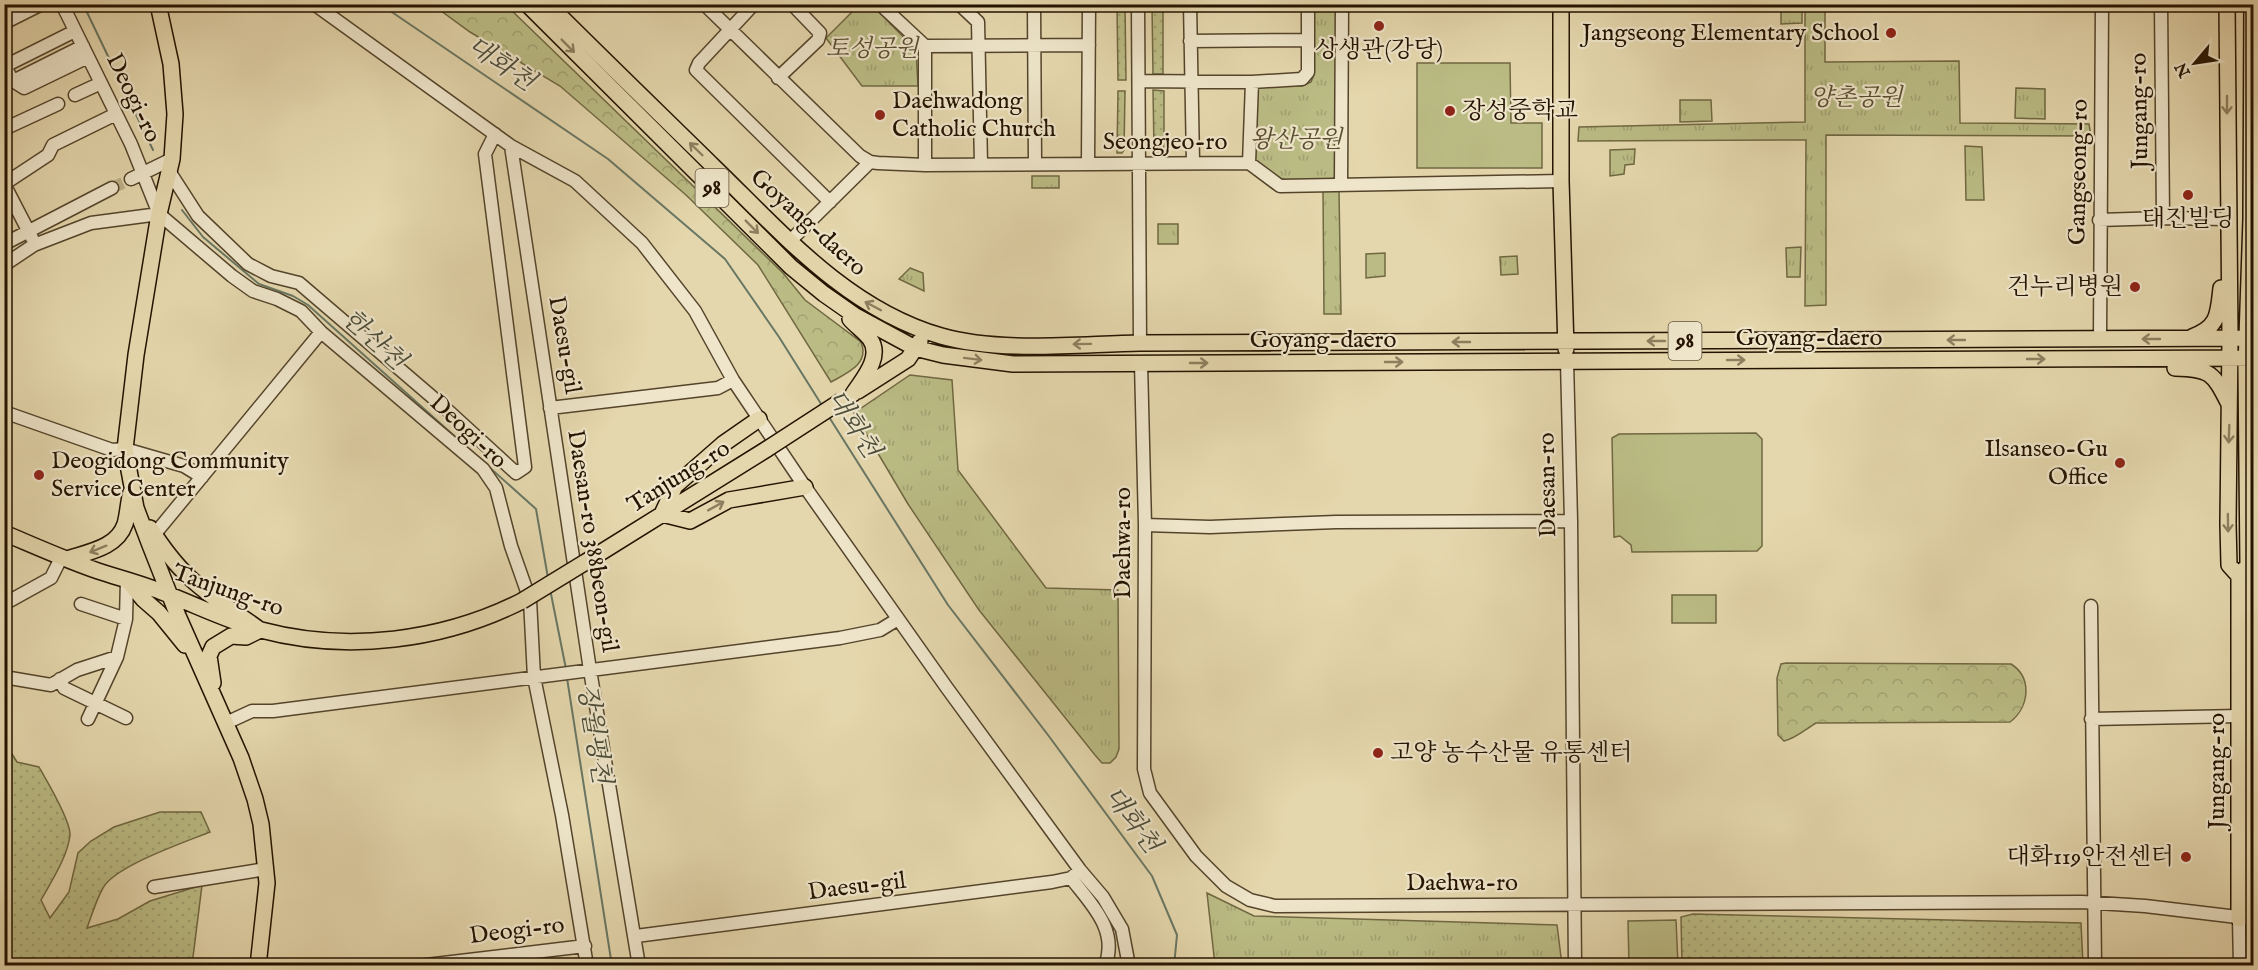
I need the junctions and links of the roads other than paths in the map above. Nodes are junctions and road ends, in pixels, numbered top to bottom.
1 (42, 4) edge
2 (62, 4) edge
3 (158, 4) edge
4 (314, 4) edge
5 (527, 4) edge
6 (548, 4) edge
7 (704, 4) edge
8 (754, 4) edge
9 (792, 4) edge
10 (880, 4) edge
11 (959, 4) edge
12 (1034, 4) edge
13 (1089, 4) edge
14 (1138, 4) edge
15 (1190, 4) edge
16 (1308, 4) edge
17 (1342, 4) edge
18 (1562, 4) edge
19 (2102, 4) edge
20 (2161, 4) edge
21 (2227, 4) edge
22 (2252, 4) edge
23 (4, 23) edge
24 (730, 29) junction
25 (75, 31) junction
26 (1308, 40) junction
27 (1190, 41) junction
28 (979, 45) junction
29 (1089, 45) junction
30 (925, 46) junction
31 (1034, 46) junction
32 (85, 51) junction
33 (5, 66) edge
34 (778, 78) junction
35 (1139, 81) junction
36 (1191, 81) junction
37 (1252, 82) junction
38 (101, 83) junction
39 (75, 96) dead end
40 (58, 104) dead end
41 (116, 114) junction
42 (4, 129) edge
43 (495, 134) junction
44 (511, 146) junction
45 (870, 162) junction
46 (1088, 162) junction
47 (1193, 162) junction
48 (1035, 163) junction
49 (1138, 163) junction
50 (1249, 163) junction
51 (981, 164) junction
52 (171, 165) junction
53 (926, 165) junction
54 (143, 173) junction
55 (131, 179) tunnel mouth
56 (1562, 181) junction
57 (5, 184) edge
58 (1341, 184) junction
59 (112, 188) tunnel mouth
60 (830, 202) junction
61 (159, 214) junction
62 (2163, 218) junction
63 (2228, 219) junction
64 (2252, 219) edge
65 (2099, 220) junction
66 (30, 231) junction
67 (790, 241) junction
68 (4, 244) edge
69 (34, 245) junction
70 (4, 265) edge
71 (2229, 269) junction
72 (824, 294) junction
73 (2251, 298) edge
74 (926, 331) junction
75 (321, 332) junction
76 (2230, 338) junction
77 (2251, 338) edge
78 (2100, 339) junction
79 (2189, 339) junction
80 (1566, 341) junction
81 (1140, 343) junction
82 (915, 348) junction
83 (2163, 358) junction
84 (2230, 358) junction
85 (2250, 358) edge
86 (1567, 361) junction
87 (1141, 363) junction
88 (733, 381) junction
89 (847, 398) junction
90 (2230, 407) junction
91 (550, 408) junction
92 (4, 412) edge
93 (759, 419) junction
94 (2250, 443) edge
95 (125, 449) junction
96 (202, 477) junction
97 (805, 488) junction
98 (132, 489) junction
99 (136, 508) junction
100 (662, 514) junction
101 (1571, 520) junction
102 (1145, 525) junction
103 (4, 533) edge
104 (154, 534) junction
105 (64, 558) junction
106 (2239, 576) junction
107 (128, 580) junction
108 (170, 595) junction
109 (526, 600) junction
110 (4, 604) edge
111 (81, 604) dead end
112 (2091, 606) dead end
113 (126, 619) junction
114 (898, 619) junction
115 (260, 630) junction
116 (117, 657) junction
117 (199, 663) junction
118 (587, 670) junction
119 (4, 677) edge
120 (539, 677) junction
121 (60, 680) junction
122 (214, 696) junction
123 (97, 704) junction
124 (2239, 716) junction
125 (126, 718) dead end
126 (88, 719) dead end
127 (2091, 719) junction
128 (226, 723) junction
129 (266, 869) junction
130 (1076, 874) junction
131 (154, 886) dead end
132 (2094, 902) junction
133 (1574, 904) junction
134 (2246, 919) edge
135 (636, 936) junction
136 (585, 946) junction
137 (258, 966) edge
138 (418, 966) edge
139 (587, 966) edge
140 (639, 966) edge
141 (1105, 966) edge
142 (1129, 966) edge
143 (1575, 966) edge
144 (2095, 966) edge
145 (2240, 966) edge

1 - 23 street
2 - 25 street, Deogi-ro
3 - 52 main road
4 - 43 street
5 -> 72 main road, Goyang-daero / 98
67 -> 6 main road, Goyang-daero / 98
7 - 24 street
8 - 24 street
9 - 34 street
10 - 30 street
11 - 28 street
12 - 31 street
13 - 29 street
14 - 35 street
15 - 27 street
16 - 26 street
17 - 58 street
18 - 56 main road, Daesan-ro
19 - 65 street, Gangseong-ro
20 - 62 street, Jungang-ro
21 -> 63 main road, Jungang-ro
22 - 64 main road, Jungang-ro
24 - 34 street
24 - 60 street
25 - 32 street, Deogi-ro
25 - 33 street
26 - 27 street
26 - 37 street
27 - 36 street
28 - 30 street
28 - 31 street
28 - 51 street
29 - 31 street
29 - 46 street
30 - 53 street
31 - 48 street
32 - 33 street
32 - 38 street, Deogi-ro
34 - 45 street
35 - 36 street
35 - 49 street
36 - 37 street
36 - 47 street
37 - 50 street
38 - 39 street
38 - 41 street, Deogi-ro
40 - 42 street
41 - 54 street, Deogi-ro
41 - 57 street
43 - 44 street
43 - 52 street
44 - 88 street
44 - 91 street, Daesu-gil
45 - 53 street, Seongjeo-ro
45 - 60 street
46 - 48 street, Seongjeo-ro
46 - 49 street, Seongjeo-ro
47 - 49 street, Seongjeo-ro
47 - 50 street, Seongjeo-ro
48 - 51 street, Seongjeo-ro
49 - 81 street
50 - 58 street, Seongjeo-ro
51 - 53 street, Seongjeo-ro
52 - 54 street
52 - 61 main road
54 - 55 street
54 - 61 street, Deogi-ro
56 - 58 street, Seongjeo-ro
56 - 80 main road, Daesan-ro
57 - 66 street
59 - 66 street
60 - 67 street
61 - 69 street
61 - 75 street, Deogi-ro
61 - 95 main road
62 - 63 street
62 - 65 street
63 - 71 main road, Jungang-ro
64 - 73 main road, Jungang-ro
65 - 78 street, Gangseong-ro
66 - 68 street
66 - 69 street
74 -> 67 main road, Goyang-daero / 98
69 - 70 street
71 - 76 main road, Jungang-ro
71 - 79 main road
72 - 82 main road, Goyang-daero / 98
72 - 89 main road
73 - 77 main road, Jungang-ro
81 -> 74 main road, Goyang-daero / 98
74 - 82 main road
75 - 96 street
75 - 109 street, Deogi-ro
76 - 77 main road, Goyang-daero / 98
76 - 79 main road, Goyang-daero / 98
76 - 84 main road, Jungang-ro
77 - 85 main road, Jungang-ro
79 -> 78 main road, Goyang-daero / 98
78 -> 80 main road, Goyang-daero / 98
80 -> 81 main road, Goyang-daero / 98
80 - 86 main road, Daesan-ro
82 -> 87 main road, Goyang-daero / 98
82 - 89 main road
83 - 84 main road, Goyang-daero / 98
86 -> 83 main road, Goyang-daero / 98
83 - 90 main road
84 - 85 main road, Goyang-daero / 98
84 - 90 main road, Jungang-ro
85 - 94 main road, Jungang-ro
87 -> 86 main road, Goyang-daero / 98
86 - 101 street, Daesan-ro
87 - 102 street, Daehwa-ro
88 - 91 street, Daesu-gil
88 - 93 street
89 - 100 main road, Tanjung-ro, bridge
90 -> 106 main road, Jungang-ro
91 - 118 street, Daesan-ro 388beon-gil
92 - 95 street
93 - 97 street
93 - 100 main road
94 - 106 main road, Jungang-ro
95 - 96 street
95 - 98 main road
96 - 104 street
100 -> 97 main road
97 - 114 street
98 - 99 main road
98 -> 105 main road
99 - 104 main road
99 - 108 main road
100 - 109 main road, Tanjung-ro, bridge
101 - 102 street
101 - 133 street, Daesan-ro
102 - 133 street, Daehwa-ro
103 - 105 main road, Tanjung-ro
104 - 115 main road
105 - 107 main road, Tanjung-ro
105 - 110 street
106 - 124 main road, Jungang-ro
107 - 108 main road, Tanjung-ro
107 - 113 street
107 - 117 main road
108 - 115 main road, Tanjung-ro
108 - 117 main road
109 - 115 main road, Tanjung-ro
109 - 120 street
111 - 113 street
112 - 127 street
113 - 116 street
114 - 118 street
114 - 130 street
115 - 122 main road
116 - 121 street
116 - 123 street
117 - 122 main road
118 - 120 street
118 - 135 street, Daesan-ro 388beon-gil
119 - 121 street
120 - 128 street
120 - 136 street
121 - 123 street
122 - 128 main road
123 - 125 street
123 - 126 street
124 - 127 street
124 - 134 main road, Jungang-ro
127 - 132 street
128 - 129 main road
129 - 131 street
129 - 137 main road
130 - 135 street, Daesu-gil
130 - 141 street
130 - 142 street
132 - 133 street, Daehwa-ro
132 - 134 street, Daehwa-ro
132 - 144 street
133 - 143 street, Daesan-ro
134 - 145 street, Jungang-ro
135 - 140 street, Daesan-ro 388beon-gil
136 - 138 street, Deogi-ro
136 - 139 street

